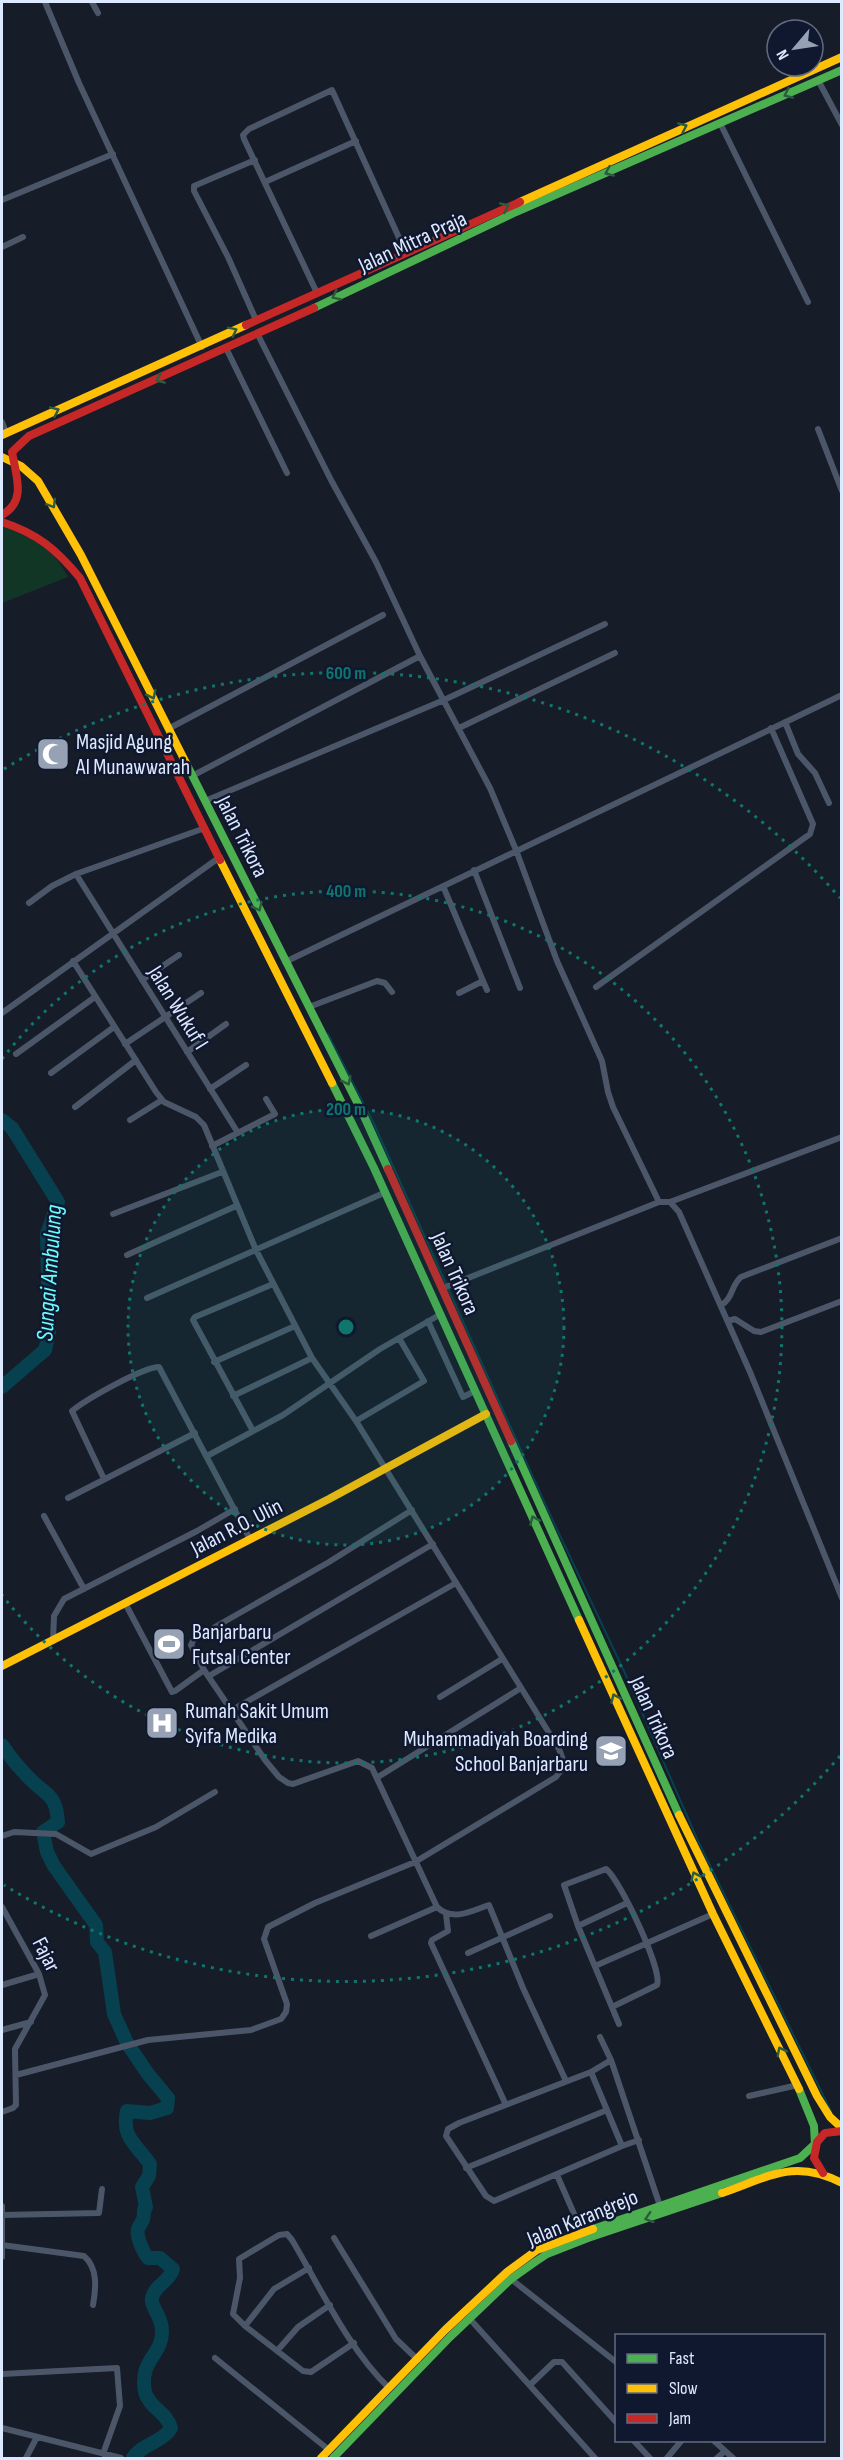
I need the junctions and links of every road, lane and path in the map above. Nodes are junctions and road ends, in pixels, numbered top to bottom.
1 (45, 2) edge
2 (92, 2) edge
3 (98, 13) dead end
4 (842, 57) edge
5 (842, 70) edge
6 (818, 80) junction
7 (720, 123) junction
8 (842, 125) edge
9 (356, 141) junction
10 (113, 154) junction
11 (255, 159) junction
12 (265, 182) junction
13 (2, 200) edge
14 (23, 237) dead end
15 (2, 248) edge
16 (405, 251) junction
17 (317, 293) junction
18 (808, 302) dead end
19 (256, 320) junction
20 (258, 335) junction
21 (202, 347) junction
22 (226, 348) junction
23 (2, 422) edge
24 (818, 429) dead end
25 (4, 434) edge
26 (2, 457) edge
27 (14, 461) junction
28 (287, 473) dead end
29 (842, 491) edge
30 (2, 515) edge
31 (2, 522) edge
32 (383, 615) dead end
33 (605, 624) dead end
34 (615, 653) dead end
35 (420, 656) junction
36 (136, 664) junction
37 (124, 669) junction
38 (842, 695) edge
39 (444, 700) junction
40 (785, 722) junction
41 (459, 728) junction
42 (771, 728) junction
43 (168, 729) junction
44 (192, 776) junction
45 (205, 801) junction
46 (829, 803) dead end
47 (205, 828) junction
48 (516, 850) junction
49 (220, 858) junction
50 (474, 870) junction
51 (76, 874) junction
52 (443, 885) junction
53 (29, 903) dead end
54 (112, 933) junction
55 (271, 933) junction
56 (261, 939) junction
57 (179, 955) dead end
58 (73, 961) junction
59 (285, 962) junction
60 (142, 980) junction
61 (483, 981) junction
62 (596, 987) dead end
63 (520, 988) dead end
64 (487, 990) dead end
65 (392, 992) dead end
66 (201, 993) dead end
67 (459, 993) dead end
68 (95, 997) junction
69 (309, 1007) junction
70 (2, 1013) edge
71 (165, 1018) junction
72 (226, 1024) dead end
73 (114, 1027) junction
74 (125, 1044) junction
75 (187, 1052) junction
76 (16, 1054) dead end
77 (136, 1060) junction
78 (246, 1065) dead end
79 (51, 1073) dead end
80 (210, 1089) junction
81 (266, 1099) dead end
82 (162, 1100) junction
83 (75, 1107) dead end
84 (130, 1120) dead end
85 (238, 1133) junction
86 (842, 1137) edge
87 (212, 1146) junction
88 (222, 1172) junction
89 (386, 1192) junction
90 (659, 1202) junction
91 (670, 1202) junction
92 (236, 1206) junction
93 (113, 1214) dead end
94 (842, 1238) edge
95 (256, 1250) junction
96 (127, 1255) dead end
97 (437, 1275) junction
98 (425, 1280) junction
99 (273, 1284) junction
100 (443, 1288) junction
101 (147, 1298) dead end
102 (842, 1301) edge
103 (721, 1305) junction
104 (441, 1314) junction
105 (428, 1321) junction
106 (728, 1321) junction
107 (295, 1326) junction
108 (399, 1338) junction
109 (312, 1358) junction
110 (214, 1362) junction
111 (331, 1384) junction
112 (475, 1391) junction
113 (233, 1396) junction
114 (486, 1414) junction
115 (356, 1420) junction
116 (253, 1431) junction
117 (195, 1433) junction
118 (207, 1456) junction
119 (385, 1469) junction
120 (104, 1479) junction
121 (68, 1498) dead end
122 (235, 1509) junction
123 (412, 1510) junction
124 (44, 1516) dead end
125 (250, 1539) junction
126 (433, 1544) junction
127 (456, 1583) junction
128 (84, 1589) junction
129 (842, 1598) edge
130 (125, 1603) junction
131 (594, 1623) junction
132 (583, 1628) junction
133 (52, 1642) junction
134 (502, 1659) junction
135 (2, 1666) edge
136 (204, 1670) junction
137 (209, 1677) junction
138 (521, 1688) junction
139 (440, 1697) dead end
140 (232, 1710) junction
141 (378, 1777) junction
142 (215, 1792) dead end
143 (2, 1836) edge
144 (415, 1862) junction
145 (627, 1903) junction
146 (438, 1907) junction
147 (2, 1910) edge
148 (446, 1914) junction
149 (713, 1914) junction
150 (549, 1916) dead end
151 (578, 1926) junction
152 (370, 1936) dead end
153 (503, 1938) junction
154 (646, 1944) junction
155 (468, 1953) dead end
156 (595, 1966) junction
157 (39, 1974) junction
158 (2, 1985) edge
159 (612, 2007) junction
160 (31, 2022) junction
161 (619, 2024) dead end
162 (2, 2030) edge
163 (600, 2037) dead end
164 (611, 2060) junction
165 (591, 2072) junction
166 (16, 2075) junction
167 (566, 2081) junction
168 (798, 2085) junction
169 (749, 2096) dead end
170 (506, 2105) junction
171 (607, 2110) junction
172 (2, 2112) edge
173 (842, 2130) edge
174 (639, 2140) junction
175 (815, 2144) junction
176 (622, 2146) junction
177 (466, 2168) junction
178 (825, 2174) junction
179 (557, 2175) junction
180 (842, 2176) edge
181 (842, 2183) edge
182 (102, 2189) dead end
183 (2, 2206) edge
184 (660, 2206) junction
185 (2, 2215) edge
186 (582, 2232) junction
187 (334, 2238) dead end
188 (2, 2250) edge
189 (309, 2268) junction
190 (511, 2279) junction
191 (93, 2305) dead end
192 (330, 2305) junction
193 (469, 2318) junction
194 (245, 2326) junction
195 (354, 2343) junction
196 (277, 2351) junction
197 (215, 2358) dead end
198 (615, 2361) edge
199 (420, 2362) junction
200 (2, 2374) edge
201 (530, 2385) junction
202 (389, 2388) junction
203 (615, 2421) edge
204 (2, 2428) edge
205 (37, 2437) junction
206 (635, 2442) edge
207 (680, 2442) edge
208 (715, 2442) edge
209 (725, 2451) junction
210 (103, 2454) junction
211 (331, 2454) edge
212 (26, 2458) edge
213 (121, 2458) edge
214 (321, 2458) edge
215 (595, 2458) edge
216 (650, 2458) edge
217 (667, 2458) edge
218 (717, 2458) edge
219 (733, 2458) edge

1 - 10 street
2 - 3 street
16 -> 4 main road, Jalan Mitra Praja
5 - 6 main road, Jalan Mitra Praja
6 -> 7 main road, Jalan Mitra Praja
6 - 8 street
7 - 18 street
7 -> 20 main road, Jalan Mitra Praja
9 - 11 street
9 - 12 street
9 - 16 street
10 - 13 street
10 - 21 street
11 - 12 street
11 - 19 street
12 - 17 street
14 - 15 street
16 - 17 main road, Jalan Mitra Praja
17 - 19 main road, Jalan Mitra Praja
21 -> 19 main road, Jalan Mitra Praja
20 - 22 main road, Jalan Mitra Praja
20 - 35 street
25 -> 21 main road, Jalan Mitra Praja
22 -> 27 main road, Jalan Mitra Praja
22 - 28 street
23 - 25 street
24 - 29 street
26 - 27 main road, Jalan Trikora
27 - 30 main road
27 -> 36 main road, Jalan Trikora
31 - 37 main road, Jalan Trikora
32 - 43 street
33 - 39 street
34 - 41 street
35 - 39 street
35 - 44 street
36 - 37 main road
36 -> 43 main road, Jalan Trikora
37 - 47 main road, Jalan Trikora
38 - 40 street
39 - 41 street
39 - 45 street
40 - 42 street
40 - 46 street
41 - 48 street
42 - 48 street
42 - 62 street
43 - 44 main road, Jalan Trikora
44 - 45 main road, Jalan Trikora
45 -> 55 main road, Jalan Trikora
47 - 49 main road, Jalan Trikora
47 - 51 street
48 - 50 street
48 - 90 street
49 - 54 street
49 - 56 main road, Jalan Trikora
50 - 52 street
50 - 63 street
51 - 53 street
51 - 54 street, Jalan Wukuf I
52 - 59 street
52 - 61 street
54 - 58 street
54 - 60 street, Jalan Wukuf I
55 - 56 main road
55 - 59 main road, Jalan Trikora
56 - 89 main road, Jalan Trikora
57 - 60 street
58 - 68 street
58 - 70 street
59 - 69 main road, Jalan Trikora
60 - 71 street, Jalan Wukuf I
61 - 64 street
61 - 67 street
65 - 69 street
66 - 71 street
68 - 73 street
68 - 76 street
69 -> 97 main road, Jalan Trikora
71 - 74 street
71 - 75 street, Jalan Wukuf I
72 - 75 street
73 - 74 street
73 - 79 street
74 - 77 street
75 - 80 street, Jalan Wukuf I
77 - 82 street
77 - 83 street
78 - 80 street
80 - 85 street, Jalan Wukuf I
81 - 85 street
82 - 84 street
82 - 87 street
85 - 87 street
86 - 91 street
87 - 88 street
88 - 92 street
88 - 93 street
89 - 95 street
89 - 98 main road, Jalan Trikora
90 - 91 street
90 - 100 street
91 - 103 street
92 - 95 street
92 - 96 street
94 - 103 street
95 - 99 street
95 - 101 street
97 - 98 main road
97 - 100 main road, Jalan Trikora
98 - 104 main road, Jalan Trikora
99 - 107 street
99 - 110 street
100 - 131 main road, Jalan Trikora
102 - 106 street
103 - 106 street
104 - 105 street
104 - 112 main road, Jalan Trikora
105 - 108 street
105 - 112 street
106 - 129 street
107 - 109 street
107 - 110 street
108 - 111 street
108 - 115 street
109 - 111 street
109 - 113 street
110 - 113 street
111 - 115 street
111 - 116 street
112 - 114 main road, Jalan Trikora
113 - 116 street
114 - 119 main road, Jalan R.O. Ulin
132 -> 114 main road, Jalan Trikora
115 - 119 street
116 - 118 street
117 - 118 street
117 - 120 street
117 - 120 street
118 - 122 street
119 - 123 street
119 - 125 main road, Jalan R.O. Ulin
120 - 121 street
122 - 125 street
122 - 128 street
123 - 126 street
123 - 136 street
124 - 128 street
125 - 130 main road, Jalan R.O. Ulin
126 - 127 street
126 - 137 street
127 - 134 street
127 - 140 street
128 - 133 street
130 - 133 main road, Jalan R.O. Ulin
130 - 136 street
131 - 132 main road
131 - 173 main road, Jalan Trikora
149 -> 132 main road, Jalan Trikora
133 - 135 main road, Jalan R.O. Ulin
134 - 138 street
134 - 139 street
136 - 137 street
137 - 140 street
138 - 141 street
138 - 144 street
140 - 141 street
141 - 144 street
142 - 143 street
144 - 146 street
144 - 166 street
145 - 151 street
145 - 151 street
145 - 154 street
146 - 148 street
146 - 152 street
147 - 157 street, Fajar
148 - 153 street
148 - 170 street
149 - 154 street
168 -> 149 main road, Jalan Trikora
150 - 153 street
151 - 156 street
153 - 155 street
153 - 167 street
154 - 156 street
154 - 159 street
156 - 159 street
157 - 158 street
157 - 160 street, Fajar
159 - 161 street
160 - 162 street
160 - 166 street, Fajar
163 - 164 street
164 - 165 street
164 - 174 street
165 - 167 street
165 - 171 street
166 - 172 street, Fajar
167 - 170 street
168 - 169 street
168 - 175 main road, Jalan Trikora
170 - 177 street
171 - 176 street
171 - 177 street
173 - 175 main road, Jalan Karangrejo
174 - 176 street
174 - 184 street
175 - 178 main road, Jalan Trikora
175 - 184 main road, Jalan Karangrejo
176 - 179 street
177 - 179 street
178 - 180 main road, Jalan Karangrejo
178 - 181 main road
178 -> 190 main road, Jalan Karangrejo
179 - 186 street
182 - 185 street
183 - 185 street
184 - 186 main road, Jalan Karangrejo
185 - 188 street
186 - 199 main road, Jalan Karangrejo
187 - 199 street
188 - 191 street
189 - 192 street
189 - 194 street
189 - 194 street
190 - 193 main road, Jalan Karangrejo
190 - 198 street
192 - 195 street
192 - 196 street
193 - 199 main road, Jalan Karangrejo
193 - 201 street
194 - 196 street
195 - 196 street
195 - 202 street
197 - 211 street
199 - 202 main road, Jalan Karangrejo
199 - 211 main road, Jalan Karangrejo
200 - 210 street
201 - 203 street
201 - 215 street
202 - 211 main road, Jalan Karangrejo
204 - 205 street
205 - 210 street
205 - 212 street
206 - 216 street
207 - 217 street
208 - 209 street
209 - 218 street
209 - 219 street
210 - 213 street
211 - 214 main road, Jalan Karangrejo

